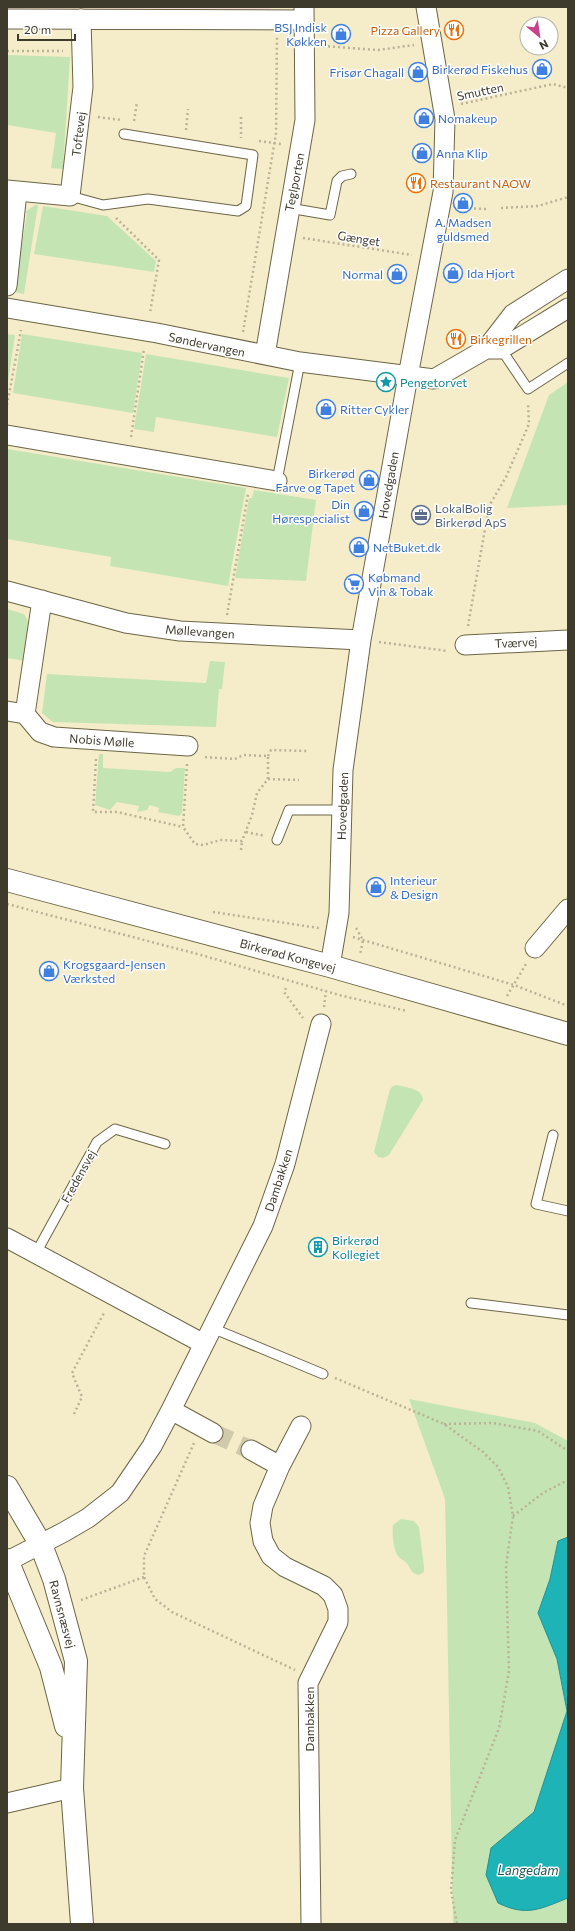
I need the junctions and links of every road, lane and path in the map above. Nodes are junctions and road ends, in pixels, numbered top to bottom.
1 (426, 7) edge
2 (304, 13) edge
3 (7, 19) edge
4 (81, 19) junction
5 (432, 43) junction
6 (306, 45) junction
7 (82, 49) junction
8 (7, 51) edge
9 (568, 86) edge
10 (137, 102) dead end
11 (443, 108) junction
12 (188, 109) dead end
13 (241, 117) dead end
14 (134, 122) dead end
15 (186, 130) dead end
16 (124, 134) dead end
17 (241, 138) dead end
18 (351, 174) dead end
19 (12, 191) edge
20 (70, 196) junction
21 (568, 197) edge
22 (103, 205) junction
23 (289, 208) junction
24 (459, 208) dead end
25 (501, 208) dead end
26 (486, 209) dead end
27 (285, 236) junction
28 (431, 257) junction
29 (568, 279) edge
30 (7, 286) edge
31 (568, 308) edge
32 (16, 310) edge
33 (147, 332) junction
34 (494, 349) junction
35 (265, 355) junction
36 (300, 362) junction
37 (568, 363) edge
38 (408, 376) junction
39 (528, 389) junction
40 (7, 405) edge
41 (7, 435) edge
42 (128, 455) junction
43 (250, 476) junction
44 (277, 480) joint
45 (7, 591) edge
46 (42, 600) junction
47 (224, 633) junction
48 (361, 640) junction
49 (568, 640) edge
50 (465, 645) junction
51 (7, 711) edge
52 (26, 714) junction
53 (98, 740) junction
54 (307, 751) dead end
55 (193, 756) junction
56 (268, 756) junction
57 (187, 766) junction
58 (268, 779) junction
59 (300, 780) dead end
60 (342, 810) junction
61 (183, 827) junction
62 (277, 840) dead end
63 (242, 841) junction
64 (241, 850) dead end
65 (7, 880) edge
66 (7, 904) edge
67 (568, 909) edge
68 (375, 944) dead end
69 (535, 948) joint
70 (330, 966) junction
71 (514, 985) junction
72 (286, 988) dead end
73 (359, 1000) dead end
74 (568, 1006) edge
75 (319, 1031) joint
76 (568, 1034) edge
77 (553, 1135) dead end
78 (165, 1144) dead end
79 (568, 1212) edge
80 (7, 1238) edge
81 (36, 1253) junction
82 (114, 1295) junction
83 (471, 1303) dead end
84 (568, 1315) edge
85 (208, 1336) junction
86 (323, 1374) joint
87 (171, 1410) junction
88 (74, 1414) dead end
89 (444, 1424) junction
90 (301, 1426) dead end
91 (207, 1430) joint
92 (251, 1450) tunnel mouth
93 (568, 1452) edge
94 (280, 1466) junction
95 (568, 1480) edge
96 (7, 1488) edge
97 (513, 1516) junction
98 (41, 1545) junction
99 (7, 1560) edge
100 (144, 1577) junction
101 (62, 1607) junction
102 (308, 1683) junction
103 (72, 1753) junction
104 (72, 1788) junction
105 (7, 1803) edge
106 (82, 1924) edge
107 (311, 1924) edge
108 (457, 1924) edge

1 - 5 street, Hovedgaden
2 - 4 street
2 - 6 street, Teglporten
3 - 4 street
4 - 7 street, Toftevej
5 - 6 path
5 - 11 street, Hovedgaden
6 - 23 street, Teglporten
7 - 8 path
7 - 20 street, Toftevej
9 - 11 path, Smutten
10 - 14 path
11 - 28 street, Hovedgaden
12 - 15 path
13 - 17 path
16 - 22 lane
18 - 23 lane
19 - 20 street
19 - 30 street
20 - 22 lane
21 - 25 path
22 - 33 path
23 - 27 street, Teglporten
24 - 26 path
27 - 28 path, Gænget
27 - 35 street, Teglporten
28 - 38 street, Hovedgaden
29 - 34 street
31 - 34 street, Søndervangen
32 - 33 street, Søndervangen
32 - 40 path
33 - 35 street, Søndervangen
33 - 42 path
34 - 38 street, Søndervangen
34 - 39 lane
35 - 36 street, Søndervangen
36 - 38 street, Søndervangen
36 - 44 lane
37 - 39 lane
38 - 48 street, Hovedgaden
39 - 50 path
41 - 42 street
42 - 43 street
43 - 44 street
43 - 47 path
45 - 46 street, Møllevangen
46 - 47 street, Møllevangen
46 - 52 street
47 - 48 street, Møllevangen
48 - 50 path
48 - 60 street, Hovedgaden
49 - 50 street, Tværvej
51 - 52 street
52 - 53 street, Nobis Mølle
53 - 55 street, Nobis Mølle
53 - 61 path
54 - 56 path
55 - 56 path
55 - 57 path
55 - 57 path
56 - 58 path
57 - 61 path
58 - 59 path
58 - 63 path
60 - 62 lane
60 - 70 street, Hovedgaden
61 - 63 path
63 - 64 path
65 - 70 main road, Birkerød Kongevej
66 - 73 path
67 - 69 street
68 - 71 path
69 - 71 path
70 - 76 main road, Birkerød Kongevej
71 - 74 path
72 - 75 path
75 - 85 street, Dambakken
77 - 79 lane
78 - 81 lane, Fredensvej
80 - 81 street
81 - 82 street
82 - 85 street
82 - 88 path
83 - 84 lane
85 - 86 lane
85 - 87 street, Dambakken
86 - 89 path
87 - 91 street
87 - 98 street, Dambakken
89 - 93 path
89 - 97 path
90 - 94 street, Dambakken
91 - 100 path
92 - 94 street
94 - 102 street, Dambakken
95 - 97 path
96 - 98 main road, Ravnsnæsvej
97 - 108 path
98 - 99 street, Dambakken
98 - 101 main road, Ravnsnæsvej
99 - 103 main road, Ravnsnæsvej
100 - 101 path
100 - 102 path
101 - 103 main road, Ravnsnæsvej
102 - 107 street, Dambakken
103 - 104 main road, Ravnsnæsvej
104 - 105 street
104 - 106 main road, Ravnsnæsvej

